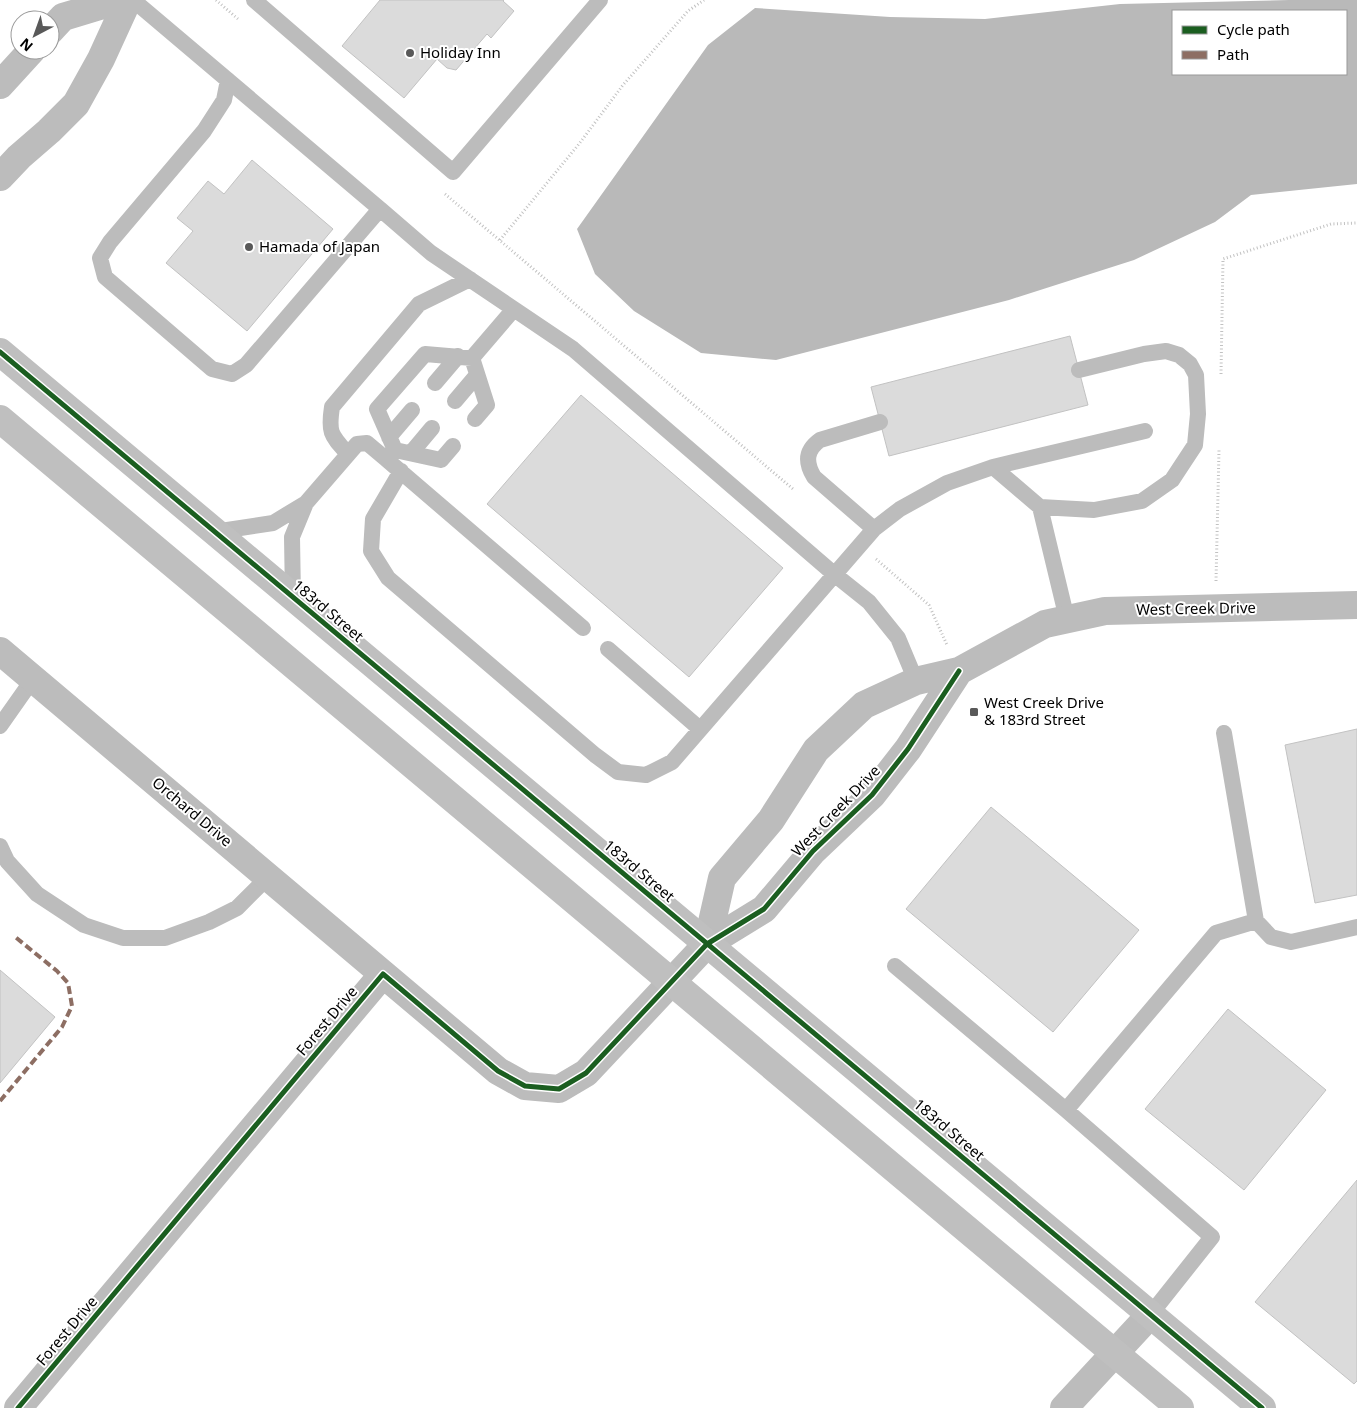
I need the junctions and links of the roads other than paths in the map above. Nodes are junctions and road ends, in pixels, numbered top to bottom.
1 (119, 0) edge
2 (128, 0) edge
3 (133, 0) edge
4 (254, 0) edge
5 (600, 0) edge
6 (271, 6) edge
7 (60, 20) edge
8 (23, 60) edge
9 (228, 80) junction
10 (0, 85) edge
11 (0, 177) edge
12 (380, 209) junction
13 (470, 279) junction
14 (514, 309) junction
15 (0, 352) edge
16 (465, 357) junction
17 (1079, 370) dead end
18 (477, 375) junction
19 (435, 383) dead end
20 (455, 401) dead end
21 (412, 410) dead end
22 (0, 419) edge
23 (475, 419) dead end
24 (880, 422) dead end
25 (432, 428) dead end
26 (1145, 431) dead end
27 (453, 446) dead end
28 (390, 448) junction
29 (411, 453) junction
30 (348, 454) junction
31 (993, 467) junction
32 (401, 471) junction
33 (306, 503) junction
34 (1040, 507) junction
35 (874, 530) junction
36 (214, 532) junction
37 (834, 574) junction
38 (293, 598) junction
39 (1357, 605) edge
40 (1067, 619) junction
41 (583, 628) dead end
42 (608, 649) dead end
43 (0, 651) edge
44 (954, 660) junction
45 (33, 679) junction
46 (916, 681) junction
47 (0, 726) edge
48 (700, 729) junction
49 (1224, 733) dead end
50 (0, 846) edge
51 (268, 877) junction
52 (1256, 921) junction
53 (1357, 927) edge
54 (707, 944) junction
55 (895, 966) dead end
56 (383, 974) junction
57 (673, 981) junction
58 (1066, 1110) junction
59 (1150, 1314) junction
60 (1115, 1353) junction
61 (18, 1408) edge
62 (1064, 1408) edge
63 (1180, 1408) edge
64 (1262, 1408) edge

1 - 7 street
2 - 11 street
3 - 9 lane
4 - 6 lane
5 - 6 lane
8 - 10 street
9 - 12 lane
9 - 12 lane
12 - 13 lane
13 - 14 lane
13 - 30 lane
14 - 16 lane
14 - 37 lane
15 - 36 street, 183rd Street
16 - 18 lane
16 - 19 lane
16 - 28 lane
17 - 34 lane
18 - 20 lane
18 - 23 lane
21 - 28 lane
22 - 57 street
24 - 35 lane
25 - 29 lane
26 - 31 lane
27 - 29 lane
28 - 29 lane
28 - 30 lane
28 - 32 lane
30 - 33 lane
31 - 34 lane
31 - 35 lane
32 - 41 lane
32 - 48 lane
33 - 36 lane
33 - 38 lane
34 - 40 lane
35 - 37 lane
36 - 38 street, 183rd Street
37 - 46 lane
37 - 48 lane
38 - 54 street, 183rd Street
39 - 40 street, West Creek Drive
40 - 44 street, West Creek Drive
42 - 48 lane
43 - 45 street, Orchard Drive
44 - 46 street, West Creek Drive
44 - 54 street, West Creek Drive
45 - 47 lane
45 - 51 street, Orchard Drive
46 - 54 street, West Creek Drive
49 - 52 lane
50 - 51 lane
51 - 56 street, Orchard Drive
52 - 53 lane
52 - 58 lane
54 - 57 street
54 - 59 street, 183rd Street
55 - 58 lane
56 - 57 street
56 - 61 street, Forest Drive
57 - 60 street
58 - 59 lane
59 - 60 street
59 - 64 street, 183rd Street
60 - 62 street
60 - 63 street

